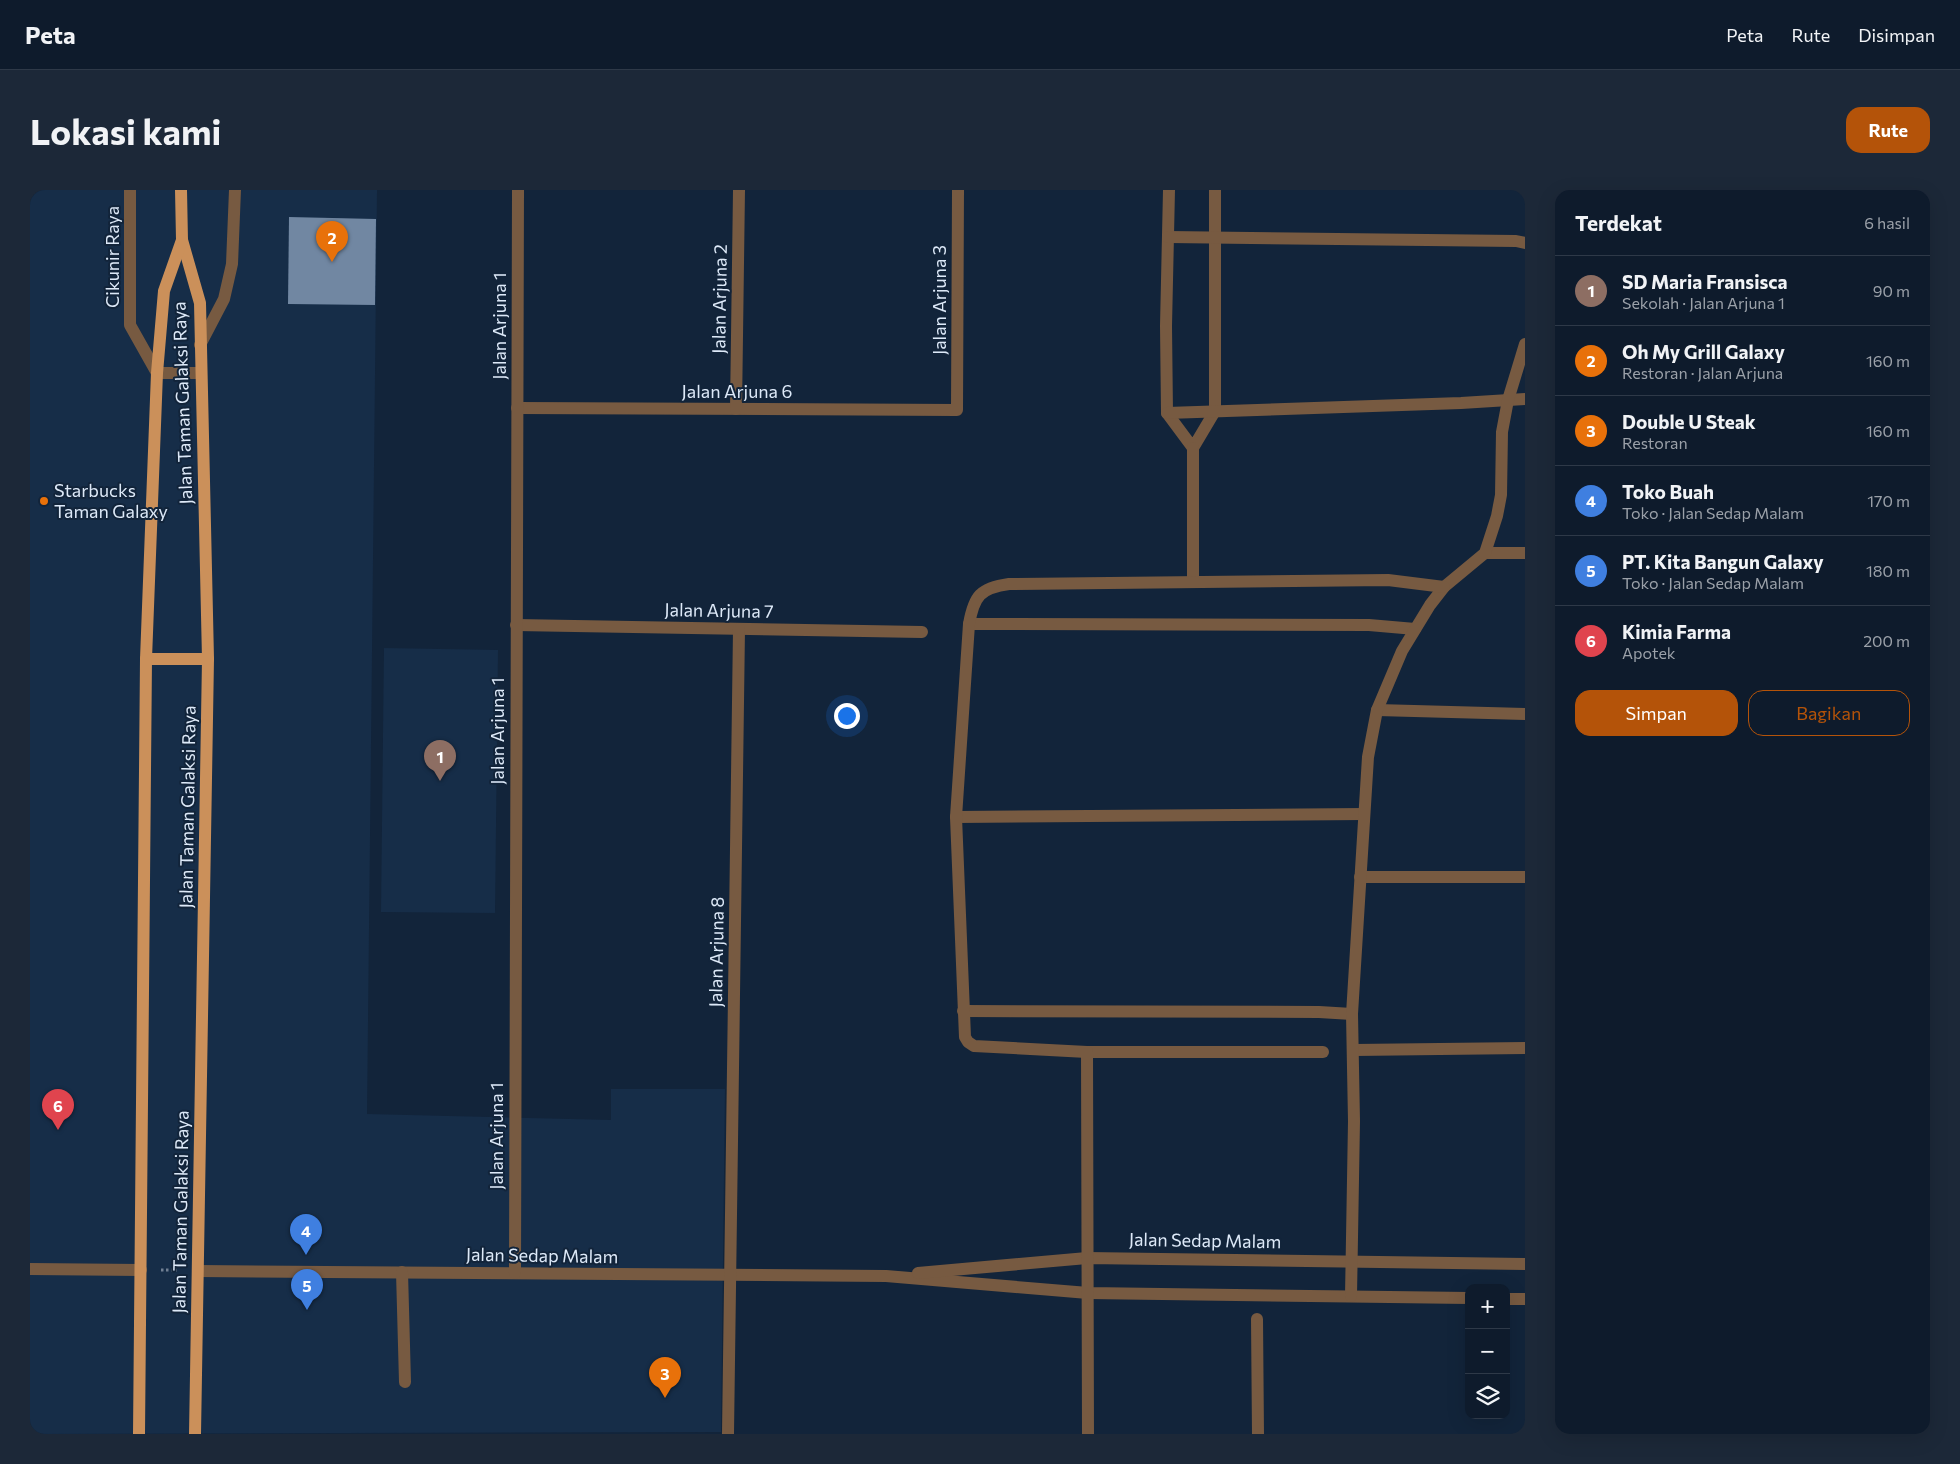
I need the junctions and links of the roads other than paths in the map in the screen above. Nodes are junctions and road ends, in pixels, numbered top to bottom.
1 (130, 190) edge
2 (181, 190) edge
3 (235, 190) edge
4 (518, 190) edge
5 (739, 190) edge
6 (958, 190) edge
7 (1169, 190) edge
8 (1214, 190) edge
9 (1168, 237) junction
10 (1215, 239) junction
11 (182, 240) junction
12 (1525, 243) edge
13 (1525, 344) edge
14 (200, 346) junction
15 (201, 373) junction
16 (157, 374) junction
17 (1525, 399) edge
18 (1508, 400) junction
19 (517, 408) junction
20 (736, 409) junction
21 (957, 410) joint
22 (1215, 411) junction
23 (1167, 413) junction
24 (1193, 448) junction
25 (1485, 553) junction
26 (1525, 553) edge
27 (1192, 581) junction
28 (1444, 586) junction
29 (969, 624) junction
30 (516, 625) junction
31 (739, 629) junction
32 (1415, 629) junction
33 (922, 632) dead end
34 (146, 659) junction
35 (208, 660) junction
36 (1377, 710) junction
37 (1525, 714) edge
38 (1364, 814) junction
39 (956, 818) junction
40 (1360, 877) junction
41 (1525, 877) edge
42 (963, 1011) junction
43 (1352, 1014) junction
44 (1525, 1048) edge
45 (1354, 1050) junction
46 (1087, 1052) junction
47 (1323, 1052) dead end
48 (1087, 1258) junction
49 (1351, 1260) junction
50 (1525, 1264) edge
51 (30, 1269) edge
52 (140, 1270) junction
53 (198, 1271) junction
54 (402, 1272) junction
55 (515, 1273) junction
56 (730, 1275) junction
57 (886, 1276) junction
58 (1088, 1293) junction
59 (1351, 1296) junction
60 (1465, 1298) edge
61 (1510, 1299) edge
62 (1525, 1299) edge
63 (1257, 1319) dead end
64 (404, 1382) dead end
65 (139, 1434) edge
66 (195, 1434) edge
67 (728, 1434) edge
68 (1088, 1434) edge
69 (1258, 1434) edge

1 - 16 street, Cikunir Raya
2 - 11 main road
3 - 14 street
4 - 19 street, Jalan Arjuna 1
5 - 20 street, Jalan Arjuna 2
6 - 21 street, Jalan Arjuna 3
7 - 9 street
8 - 10 street
9 - 10 street
9 - 23 street
10 - 12 street
10 - 22 street
11 - 14 main road, Jalan Taman Galaksi Raya
11 - 16 main road, Jalan Taman Galaksi Raya
13 - 18 street
14 - 15 main road, Jalan Taman Galaksi Raya
15 - 16 street
15 - 35 main road, Jalan Taman Galaksi Raya
16 - 34 main road, Jalan Taman Galaksi Raya
17 - 18 street
18 - 22 street
18 - 25 street
19 - 20 street, Jalan Arjuna 6
19 - 30 street, Jalan Arjuna 1
20 - 21 street, Jalan Arjuna 6
22 - 23 street
22 - 24 street
23 - 24 street
24 - 27 street
25 - 26 street
25 - 28 street
27 - 28 street
27 - 29 street
28 - 32 street
29 - 32 street
29 - 39 street
30 - 31 street, Jalan Arjuna 7
30 - 55 street, Jalan Arjuna 1
31 - 33 street, Jalan Arjuna 7
31 - 56 street, Jalan Arjuna 8
32 - 36 street
34 - 35 main road
34 - 52 main road, Jalan Taman Galaksi Raya
35 - 53 main road, Jalan Taman Galaksi Raya
36 - 37 street
36 - 38 street
38 - 39 street
38 - 40 street
39 - 42 street
40 - 41 street
40 - 43 street
42 - 43 street
42 - 46 street
43 - 45 street
44 - 45 street
45 - 49 street
46 - 47 street
46 - 48 street
48 - 49 street, Jalan Sedap Malam
48 - 57 street, Jalan Sedap Malam
48 - 58 street
49 - 50 street, Jalan Sedap Malam
49 - 59 street
51 - 52 street
52 - 65 main road, Jalan Taman Galaksi Raya
53 - 54 street, Jalan Sedap Malam
53 - 66 main road, Jalan Taman Galaksi Raya
54 - 55 street, Jalan Sedap Malam
54 - 64 street
55 - 56 street, Jalan Sedap Malam
56 - 57 street, Jalan Sedap Malam
56 - 67 street, Jalan Arjuna 8
57 - 58 street, Jalan Sedap Malam
58 - 59 street, Jalan Sedap Malam
58 - 68 street
59 - 60 street, Jalan Sedap Malam
61 - 62 street
63 - 69 street

